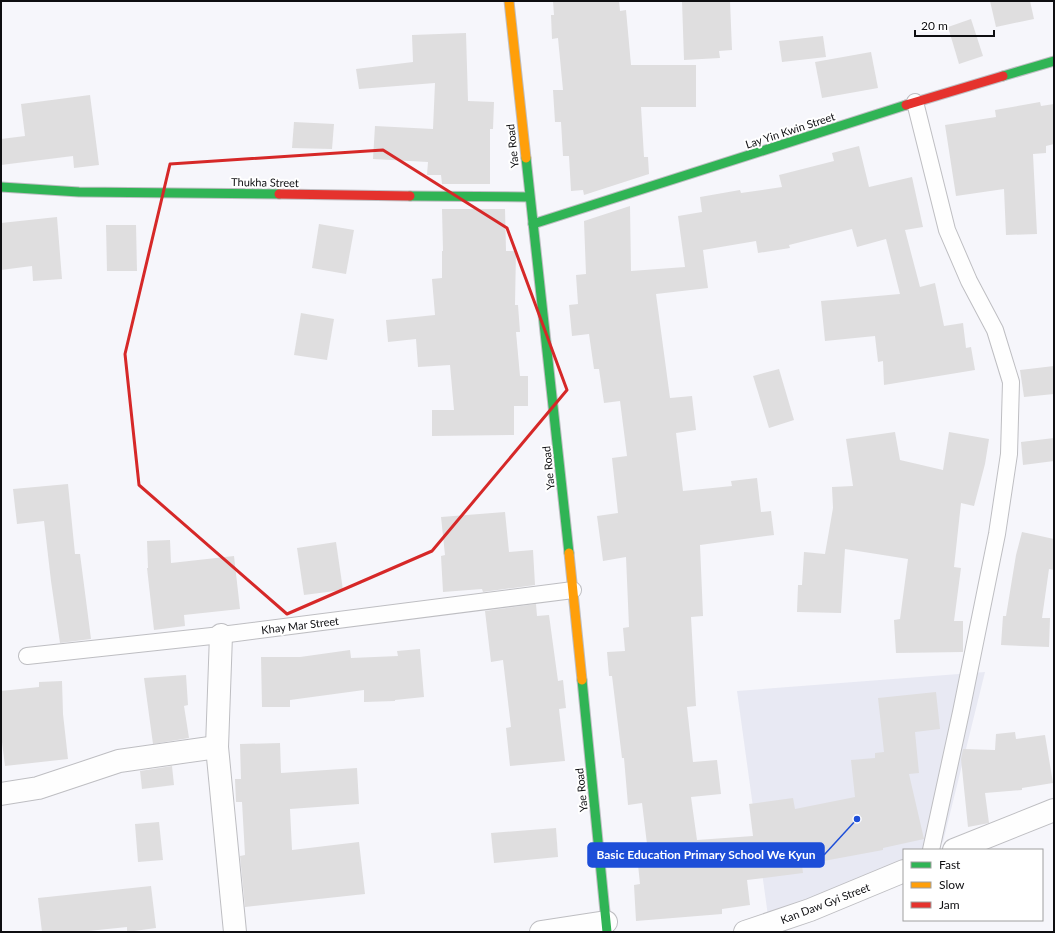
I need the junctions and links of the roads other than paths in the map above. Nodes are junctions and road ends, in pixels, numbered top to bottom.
1 (509, 1) edge
2 (1054, 61) edge
3 (915, 102) junction
4 (1, 187) edge
5 (529, 197) junction
6 (533, 224) junction
7 (573, 590) junction
8 (221, 635) junction
9 (27, 656) dead end
10 (217, 747) junction
11 (1, 794) edge
12 (1054, 810) edge
13 (931, 849) edge
14 (956, 849) edge
15 (903, 871) edge
16 (607, 927) edge
17 (234, 932) edge
18 (541, 932) edge
19 (745, 932) edge

1 - 5 street, Yae Road
2 - 3 street, Lay Yin Kwin Street
3 - 6 street, Lay Yin Kwin Street
3 - 13 lane
4 - 5 street, Thukha Street
5 - 6 street, Yae Road
6 - 7 street, Yae Road
7 - 8 lane, Khay Mar Street
7 - 16 street, Yae Road
8 - 9 lane, Khay Mar Street
8 - 10 street
10 - 11 street
10 - 17 street
12 - 14 street
15 - 19 street, Kan Daw Gyi Street
16 - 18 street

